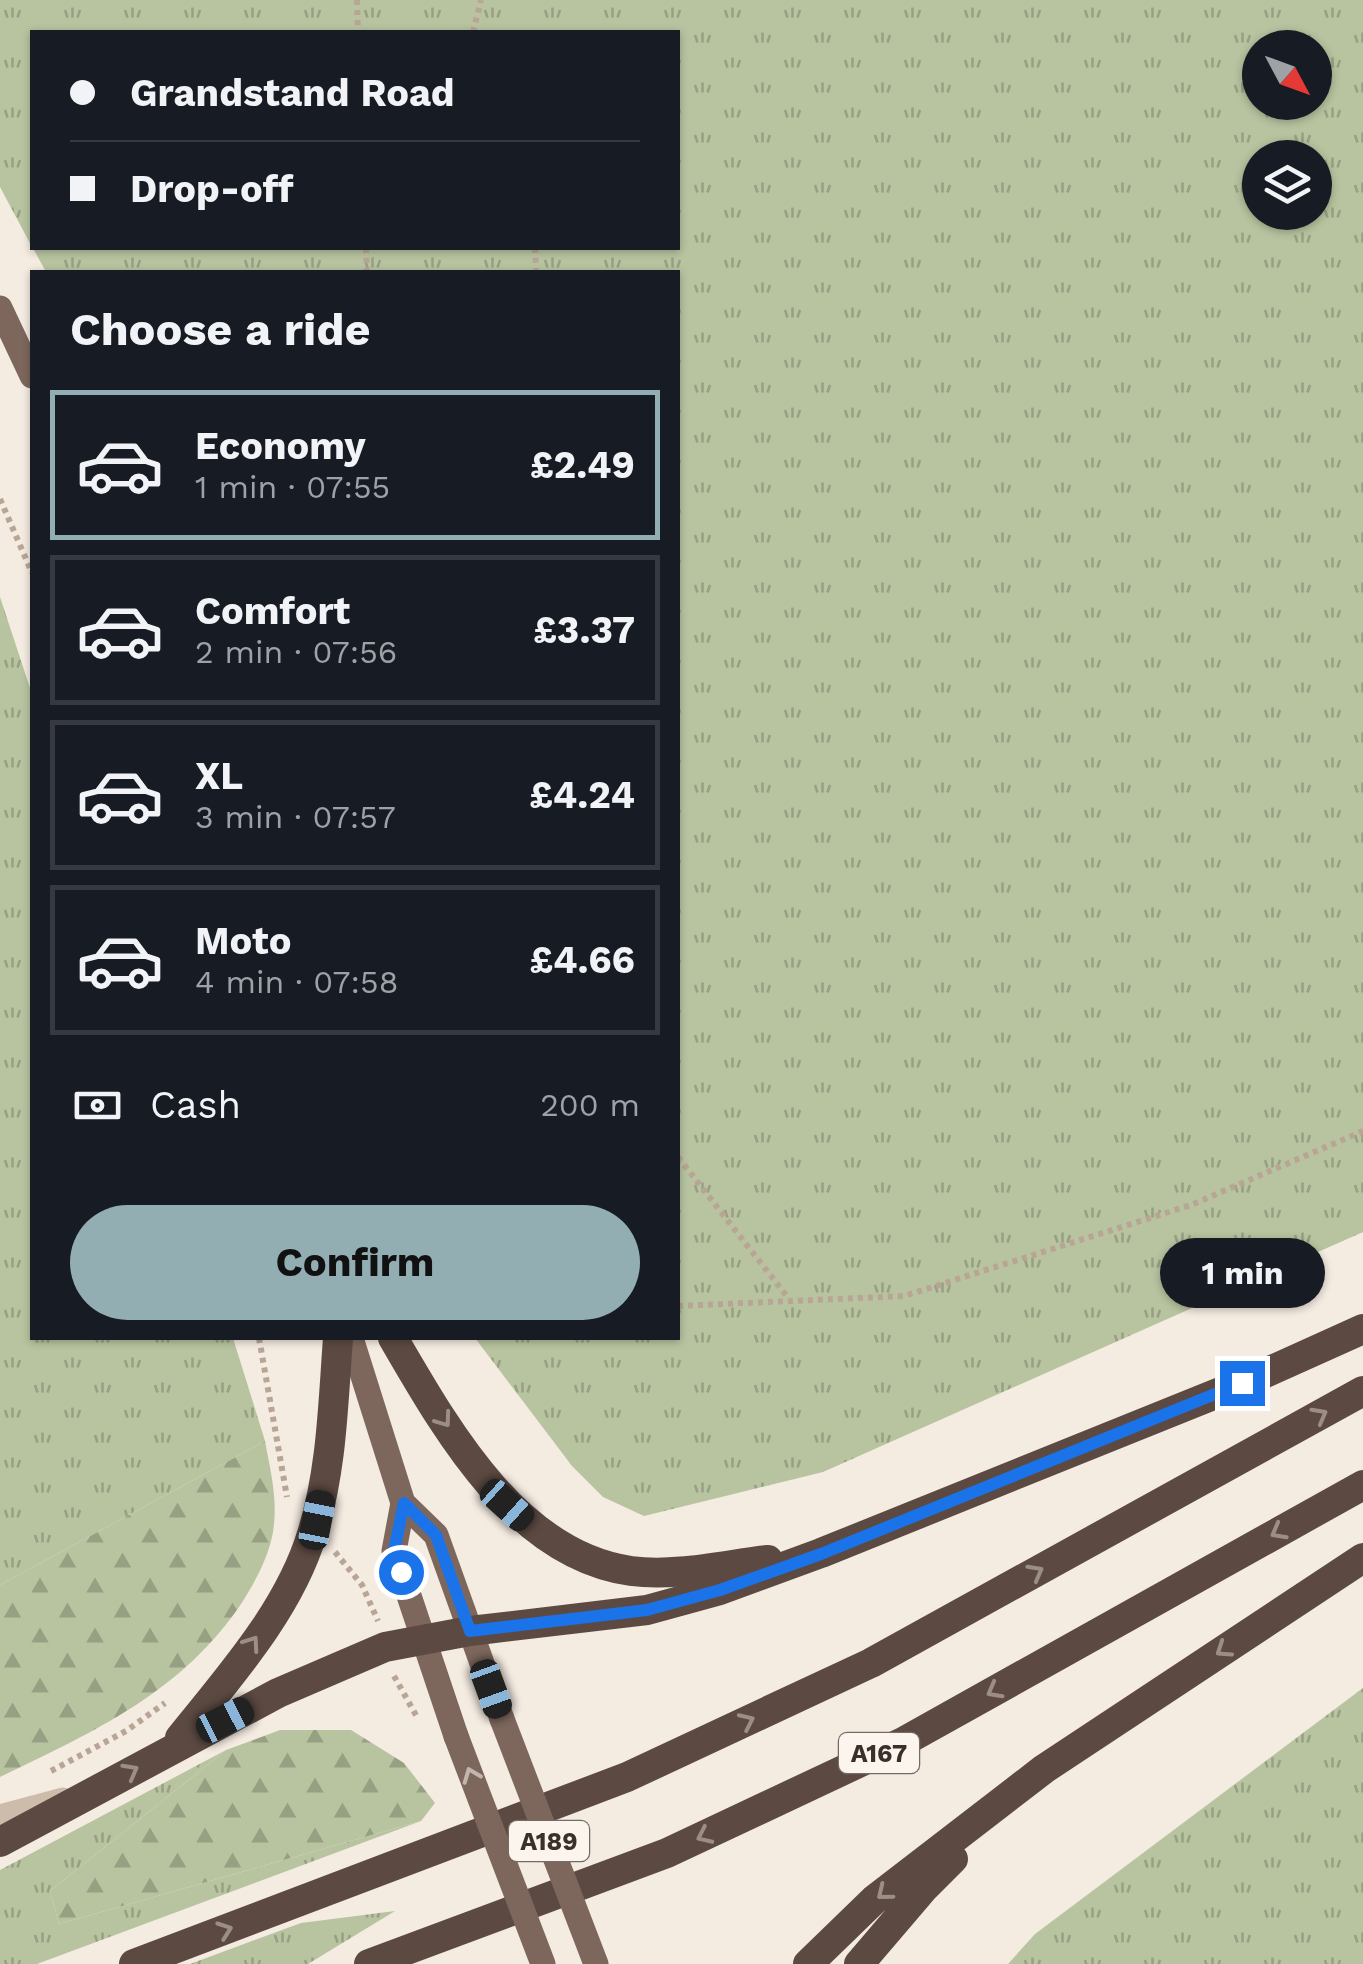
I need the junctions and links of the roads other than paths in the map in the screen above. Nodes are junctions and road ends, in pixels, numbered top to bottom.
1 (0, 308) edge
2 (30, 372) edge
3 (1363, 1329) edge
4 (338, 1340) edge
5 (353, 1340) edge
6 (394, 1340) edge
7 (1363, 1391) edge
8 (1363, 1484) edge
9 (404, 1503) junction
10 (821, 1554) junction
11 (1363, 1558) edge
12 (470, 1631) junction
13 (422, 1639) junction
14 (172, 1748) junction
15 (1044, 1769) junction
16 (90, 1793) junction
17 (0, 1817) edge
18 (0, 1842) edge
19 (134, 1964) edge
20 (369, 1964) edge
21 (543, 1964) edge
22 (596, 1964) edge
23 (808, 1964) edge
24 (860, 1964) edge

1 - 2 main road
3 - 10 highway
14 -> 4 highway
5 - 9 main road, A189
6 -> 10 highway
19 -> 7 highway
8 -> 20 highway, A167
9 - 12 main road, A189
9 - 13 main road, A189
10 - 12 highway
11 -> 15 highway
12 - 13 highway
12 - 22 main road, A189, bridge
13 - 14 highway
21 -> 13 main road, A189, bridge
16 -> 14 highway
15 -> 23 highway
15 - 24 highway
16 - 17 street
16 - 18 highway

